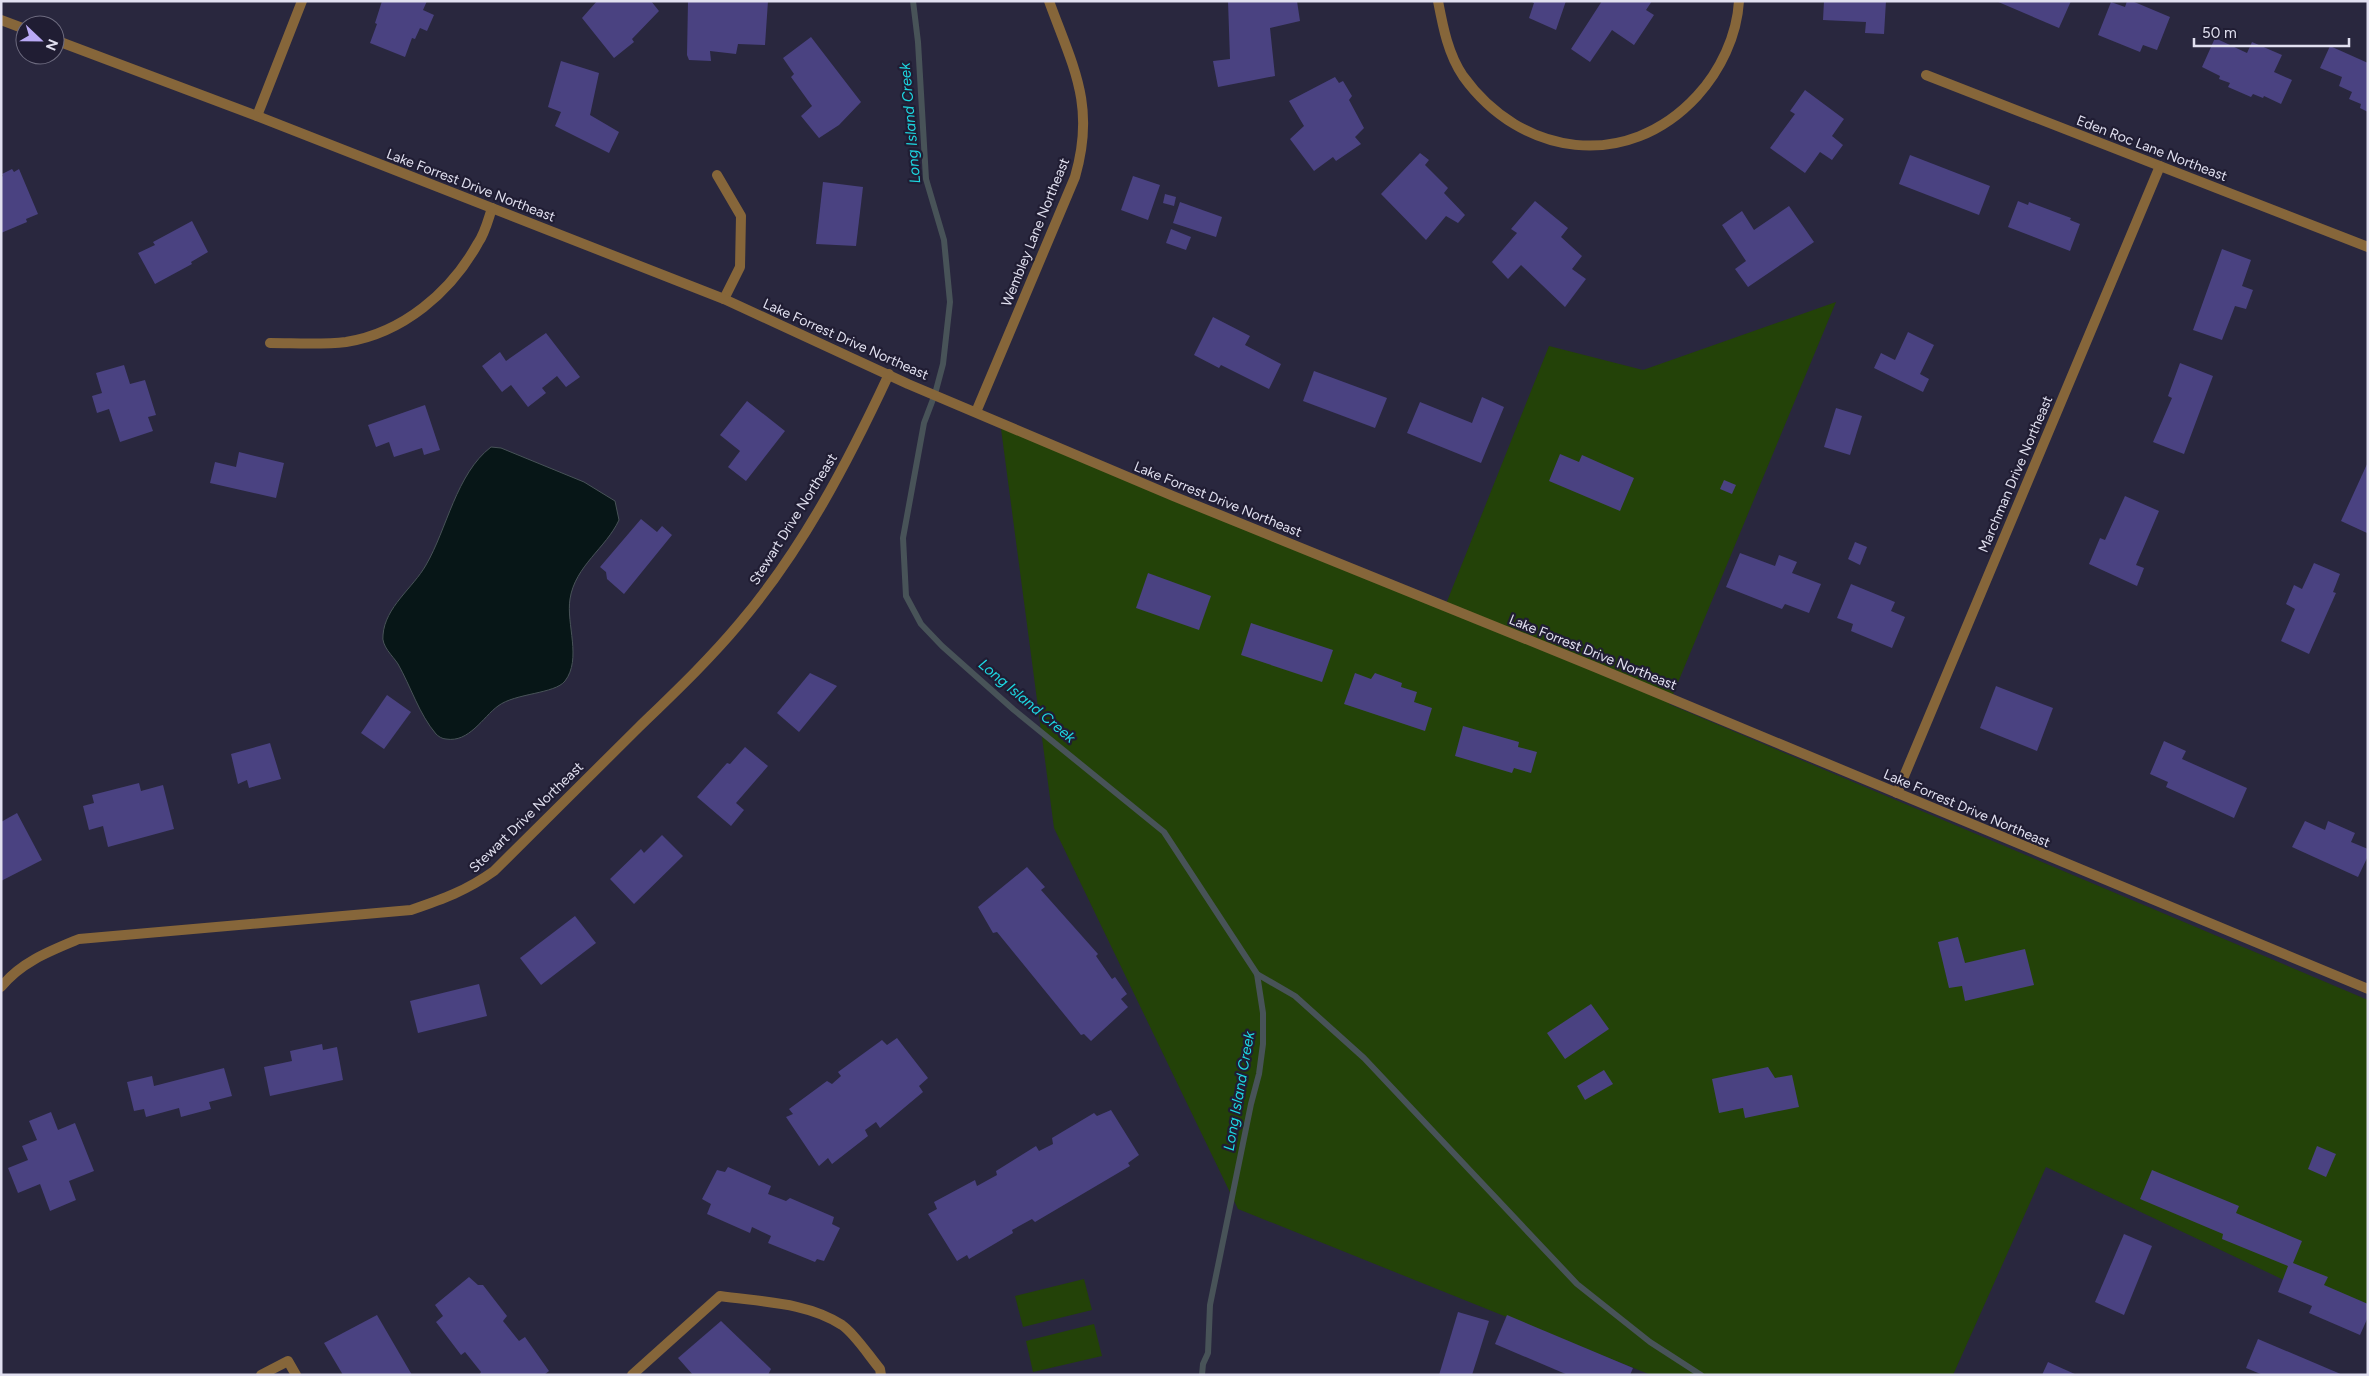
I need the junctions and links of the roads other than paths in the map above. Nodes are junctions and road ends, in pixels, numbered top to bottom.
1 (302, 1) edge
2 (1049, 1) edge
3 (1438, 1) edge
4 (1739, 1) edge
5 (1, 20) edge
6 (15, 25) edge
7 (65, 44) edge
8 (1926, 75) dead end
9 (257, 116) junction
10 (2160, 166) junction
11 (717, 174) dead end
12 (492, 208) junction
13 (2368, 247) edge
14 (724, 299) junction
15 (270, 344) dead end
16 (889, 374) junction
17 (976, 412) junction
18 (1897, 794) junction
19 (1, 987) edge
20 (2368, 989) edge
21 (261, 1375) edge
22 (296, 1375) edge
23 (632, 1375) edge
24 (881, 1375) edge

1 - 9 street
2 - 17 street, Wembley Lane Northeast
3 - 4 street
5 - 6 street
7 - 9 street, Lake Forrest Drive Northeast
8 - 10 street, Eden Roc Lane Northeast
9 - 12 street, Lake Forrest Drive Northeast
10 - 13 street, Eden Roc Lane Northeast
10 - 18 street, Marchman Drive Northeast
11 - 14 street
12 - 14 street, Lake Forrest Drive Northeast
12 - 15 street
14 - 16 street, Lake Forrest Drive Northeast
16 - 17 street, Lake Forrest Drive Northeast
16 - 19 street, Stewart Drive Northeast
17 - 18 street, Lake Forrest Drive Northeast
18 - 20 street, Lake Forrest Drive Northeast
21 - 22 street
23 - 24 street

